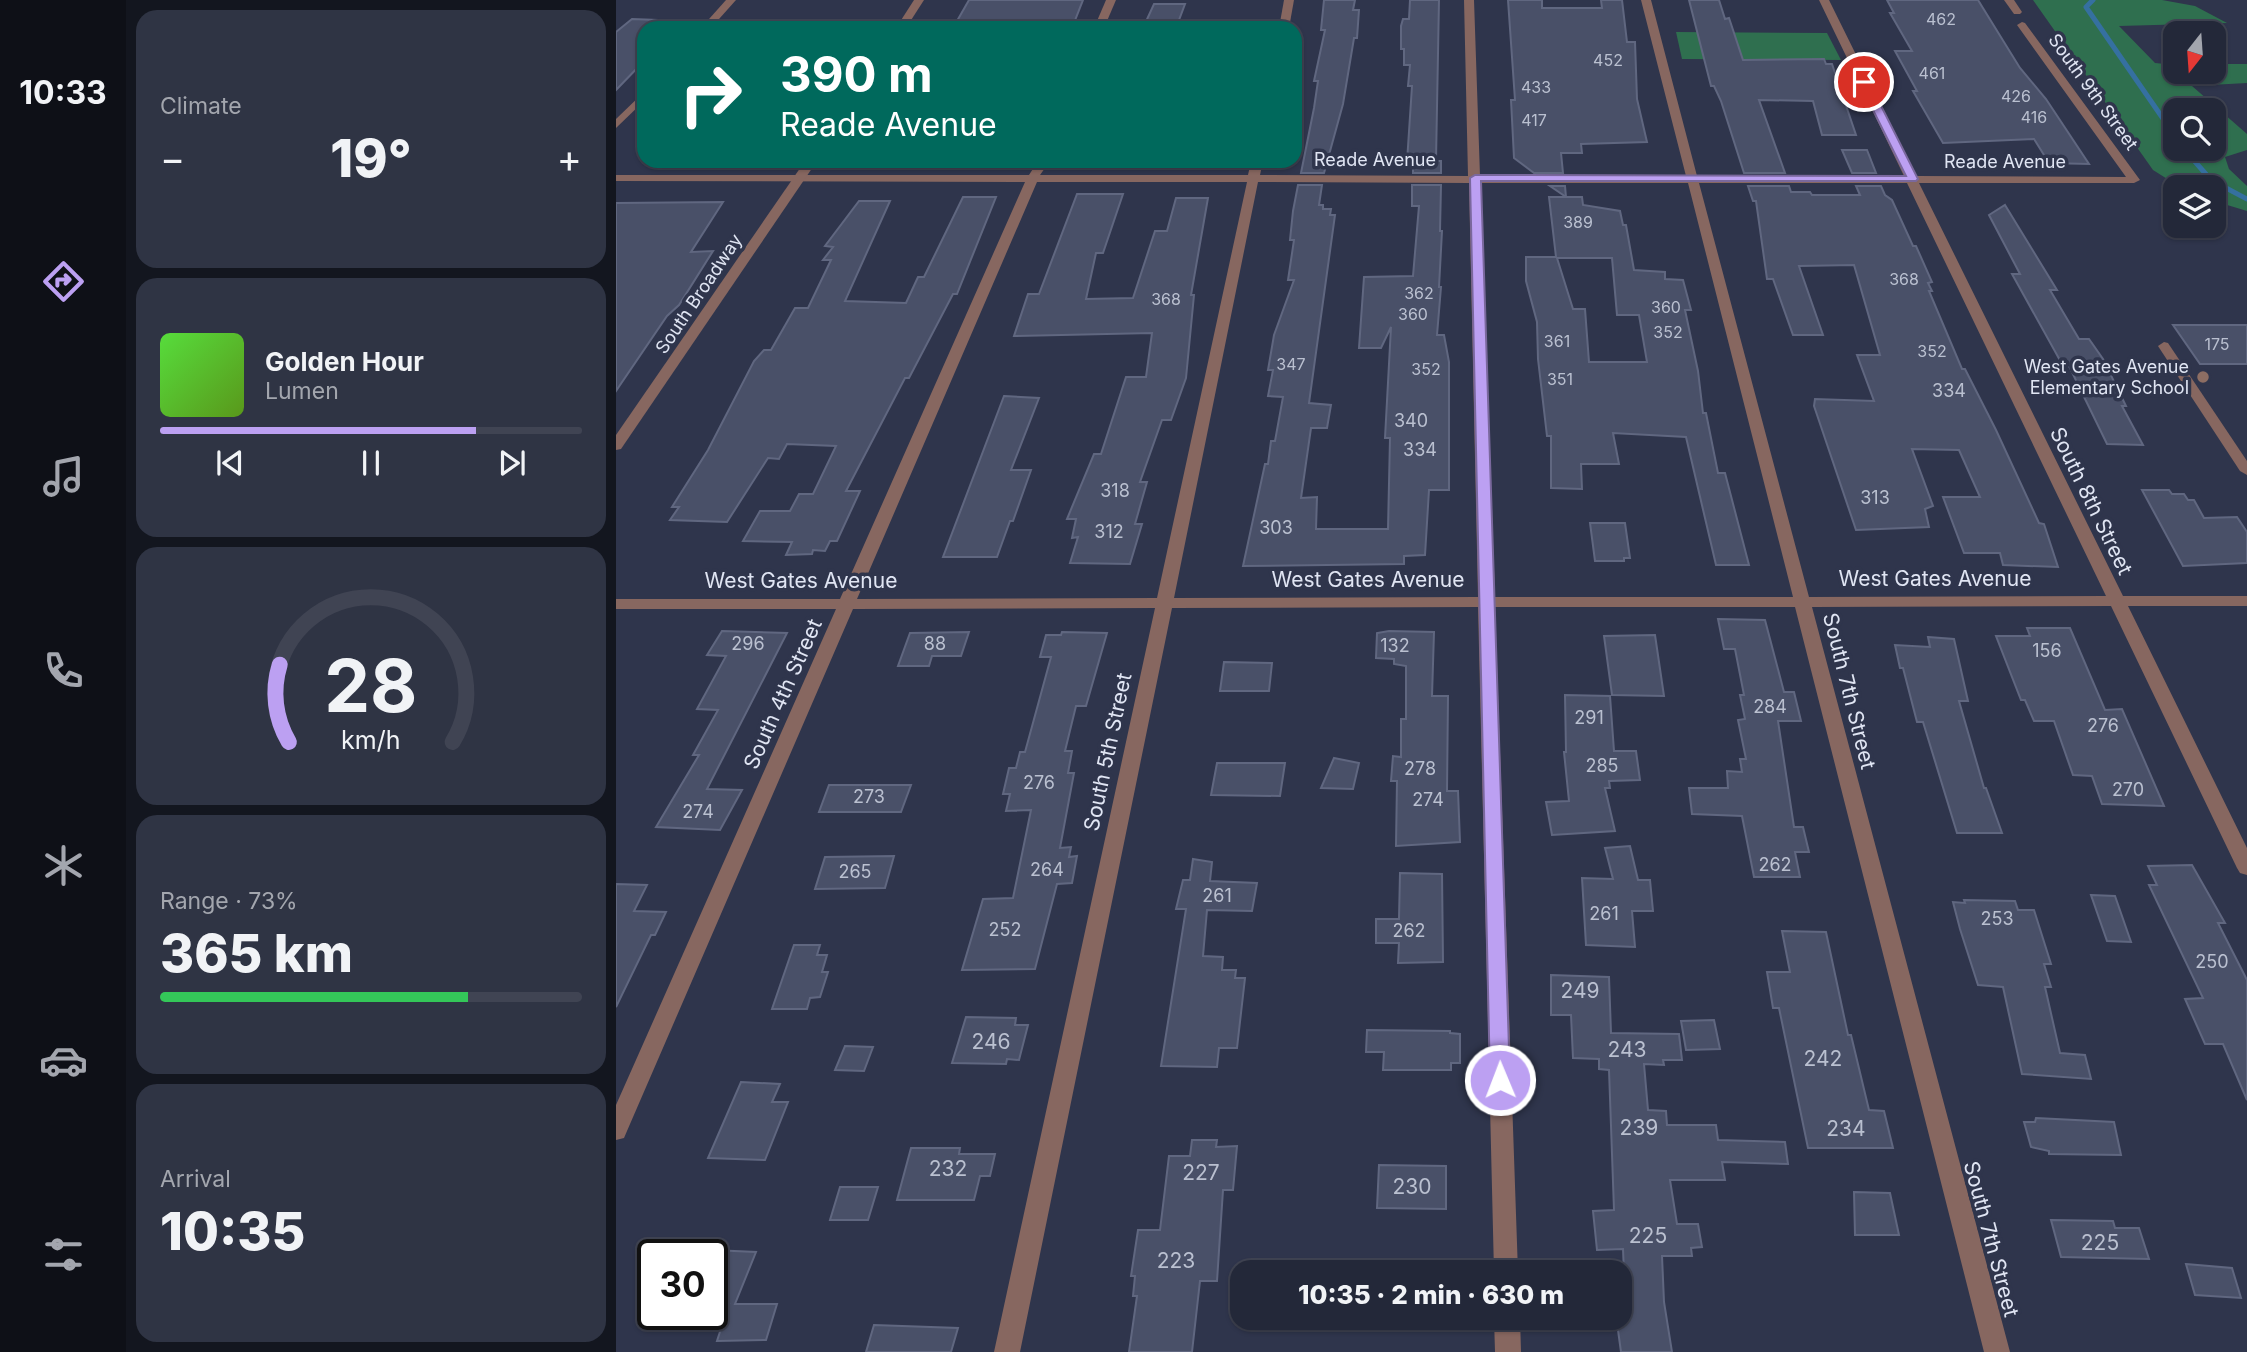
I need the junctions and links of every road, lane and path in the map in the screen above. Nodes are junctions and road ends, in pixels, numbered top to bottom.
1 (731, 0) edge
2 (919, 0) edge
3 (1111, 0) edge
4 (1289, 0) edge
5 (1469, 0) edge
6 (1646, 0) edge
7 (1824, 0) edge
8 (2009, 0) edge
9 (2017, 12) dead end
10 (712, 21) edge
11 (906, 21) edge
12 (1102, 21) edge
13 (1284, 21) edge
14 (2022, 25) dead end
15 (637, 102) edge
16 (616, 125) edge
17 (806, 168) edge
18 (1039, 168) edge
19 (1255, 169) edge
20 (800, 177) junction
21 (1033, 177) junction
22 (616, 178) edge
23 (1475, 178) junction
24 (1694, 179) junction
25 (1912, 179) junction
26 (2134, 180) joint
27 (2164, 346) dead end
28 (616, 446) edge
29 (2247, 471) edge
30 (2116, 601) junction
31 (2247, 601) edge
32 (1487, 602) junction
33 (1802, 602) junction
34 (1163, 603) junction
35 (616, 604) edge
36 (849, 604) junction
37 (2247, 868) edge
38 (616, 1131) edge
39 (1506, 1260) edge
40 (1507, 1330) edge
41 (1007, 1352) edge
42 (1508, 1352) edge
43 (1997, 1352) edge

1 - 10 street
2 - 11 street
3 - 12 street
4 - 13 street
5 - 23 street
6 - 24 street, South 7th Street
7 - 25 street, South 8th Street
8 - 9 street
14 - 26 street, South 9th Street
15 - 16 street
17 - 20 street, South Broadway
18 - 21 street, South 4th Street
19 - 21 street, Reade Avenue
19 - 23 street, Reade Avenue
19 - 34 street, South 5th Street
20 - 21 street, Reade Avenue
20 - 22 street, Reade Avenue
20 - 28 street, South Broadway
21 - 36 street, South 4th Street
23 - 24 street, Reade Avenue
23 - 32 street
24 - 25 street, Reade Avenue
24 - 33 street, South 7th Street
25 - 26 street, Reade Avenue
25 - 30 street, South 8th Street
27 - 29 lane
30 - 31 street, West Gates Avenue
30 - 33 street, West Gates Avenue
30 - 37 street, South 8th Street
32 - 33 street, West Gates Avenue
32 - 34 street, West Gates Avenue
32 - 39 street
33 - 43 street, South 7th Street
34 - 36 street, West Gates Avenue
34 - 41 street, South 5th Street
35 - 36 street, West Gates Avenue
36 - 38 street, South 4th Street
40 - 42 street

